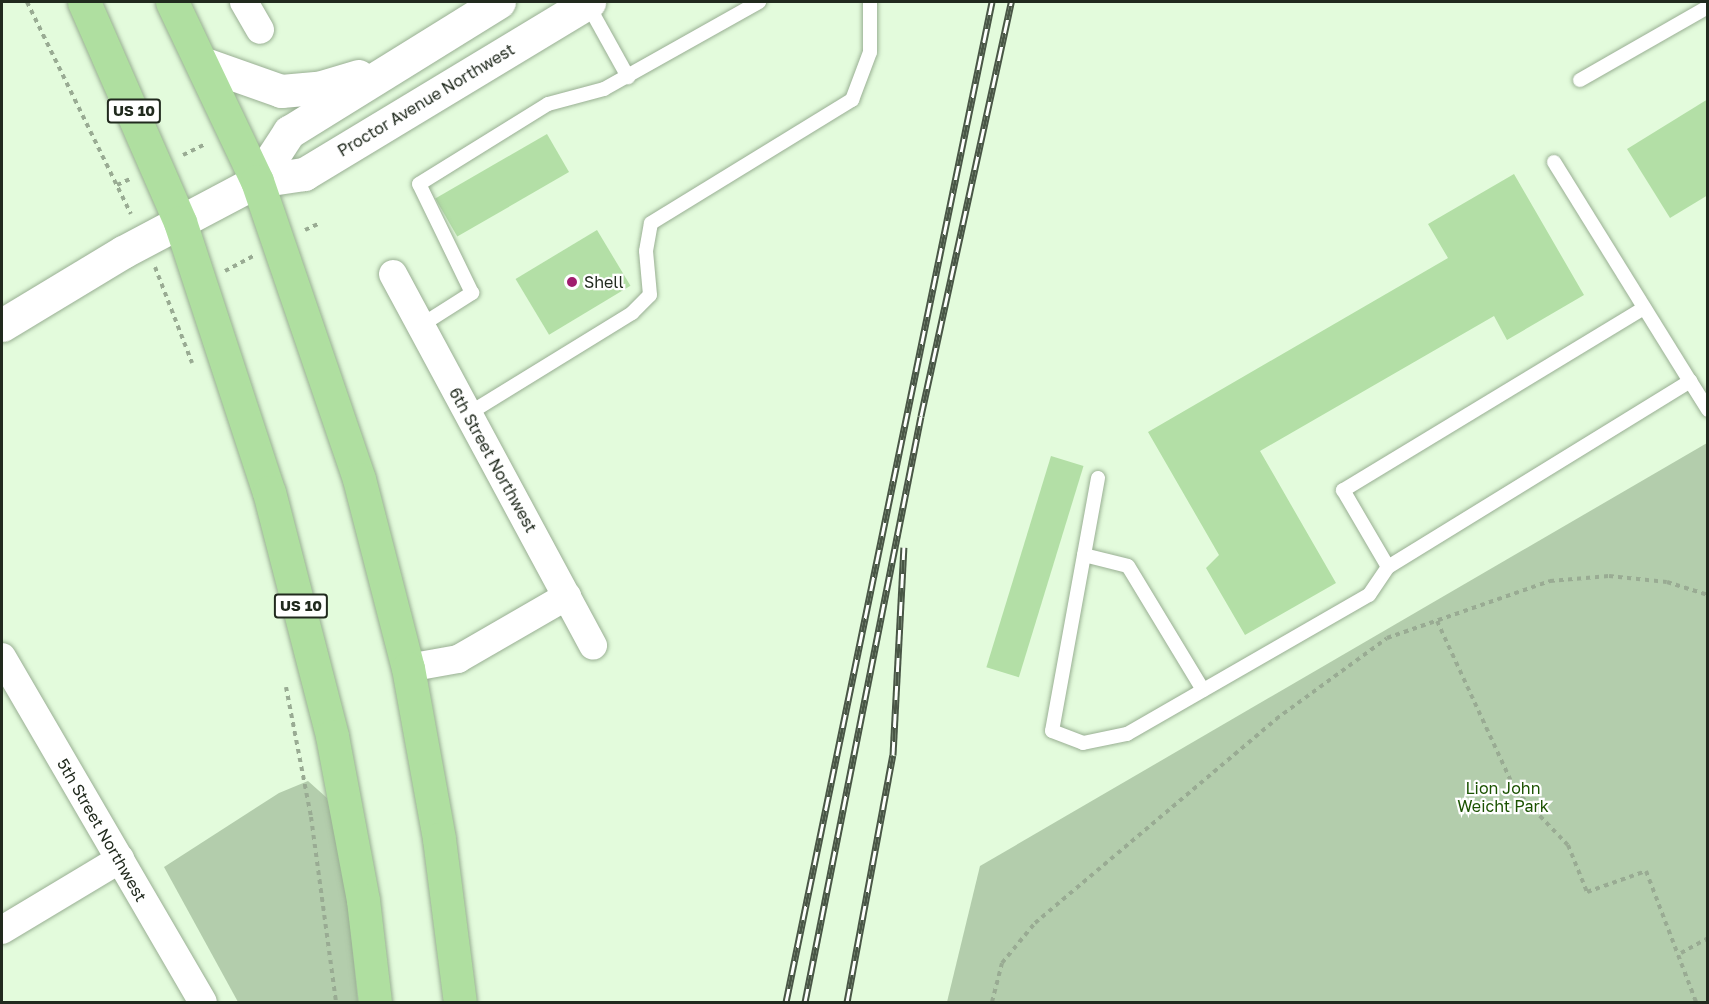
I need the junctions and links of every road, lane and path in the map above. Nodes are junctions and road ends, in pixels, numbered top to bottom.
1 (27, 2) edge
2 (84, 2) edge
3 (172, 2) edge
4 (244, 2) edge
5 (498, 2) edge
6 (587, 2) edge
7 (759, 2) edge
8 (870, 2) edge
9 (1707, 7) edge
10 (260, 30) dead end
11 (202, 63) junction
12 (391, 66) junction
13 (628, 77) junction
14 (1580, 80) dead end
15 (235, 130) junction
16 (1554, 162) dead end
17 (159, 166) junction
18 (257, 181) junction
19 (180, 222) junction
20 (318, 224) dead end
21 (279, 243) junction
22 (393, 274) dead end
23 (201, 283) junction
24 (1644, 308) junction
25 (2, 325) edge
26 (420, 326) junction
27 (194, 368) dead end
28 (1690, 381) junction
29 (1707, 410) edge
30 (468, 414) junction
31 (1098, 478) dead end
32 (1084, 555) junction
33 (1388, 567) junction
34 (1707, 595) edge
35 (567, 596) junction
36 (1437, 621) junction
37 (593, 646) dead end
38 (2, 657) edge
39 (408, 668) junction
40 (284, 675) dead end
41 (1203, 690) junction
42 (120, 859) junction
43 (2, 930) edge
44 (1707, 938) edge
45 (1681, 953) junction
46 (203, 1002) edge
47 (336, 1002) edge
48 (375, 1002) edge
49 (460, 1002) edge
50 (992, 1002) edge
51 (1696, 1002) edge

1 - 17 path
2 - 17 highway, US 10
3 - 11 highway
4 - 10 street
5 - 12 street, Proctor Avenue Northwest
6 - 13 lane
6 - 18 street, Proctor Avenue Northwest
7 - 13 lane
8 - 30 lane
9 - 14 lane
11 - 12 street
11 - 15 highway
12 - 18 street, Proctor Avenue Northwest
13 - 26 lane
15 - 17 path
15 - 18 highway
16 - 24 lane
17 - 19 highway, US 10
18 - 19 street, Proctor Avenue Northwest
18 - 21 highway
19 - 23 highway, US 10
19 - 25 street, Proctor Avenue Northwest
20 - 21 path
21 - 23 path
21 - 39 highway
22 - 26 street, 6th Street Northwest
23 - 27 path
23 - 48 highway, US 10
24 - 28 lane
24 - 33 lane
26 - 30 street, 6th Street Northwest
28 - 29 lane
28 - 33 lane
30 - 35 street, 6th Street Northwest
31 - 32 lane
32 - 41 lane
32 - 41 lane
33 - 41 lane
34 - 36 path
35 - 37 street, 6th Street Northwest
35 - 39 street
36 - 45 path
36 - 50 path
38 - 42 street, 5th Street Northwest
39 - 49 highway
40 - 47 path
42 - 43 street
42 - 46 street, 5th Street Northwest
44 - 45 path
45 - 51 path

